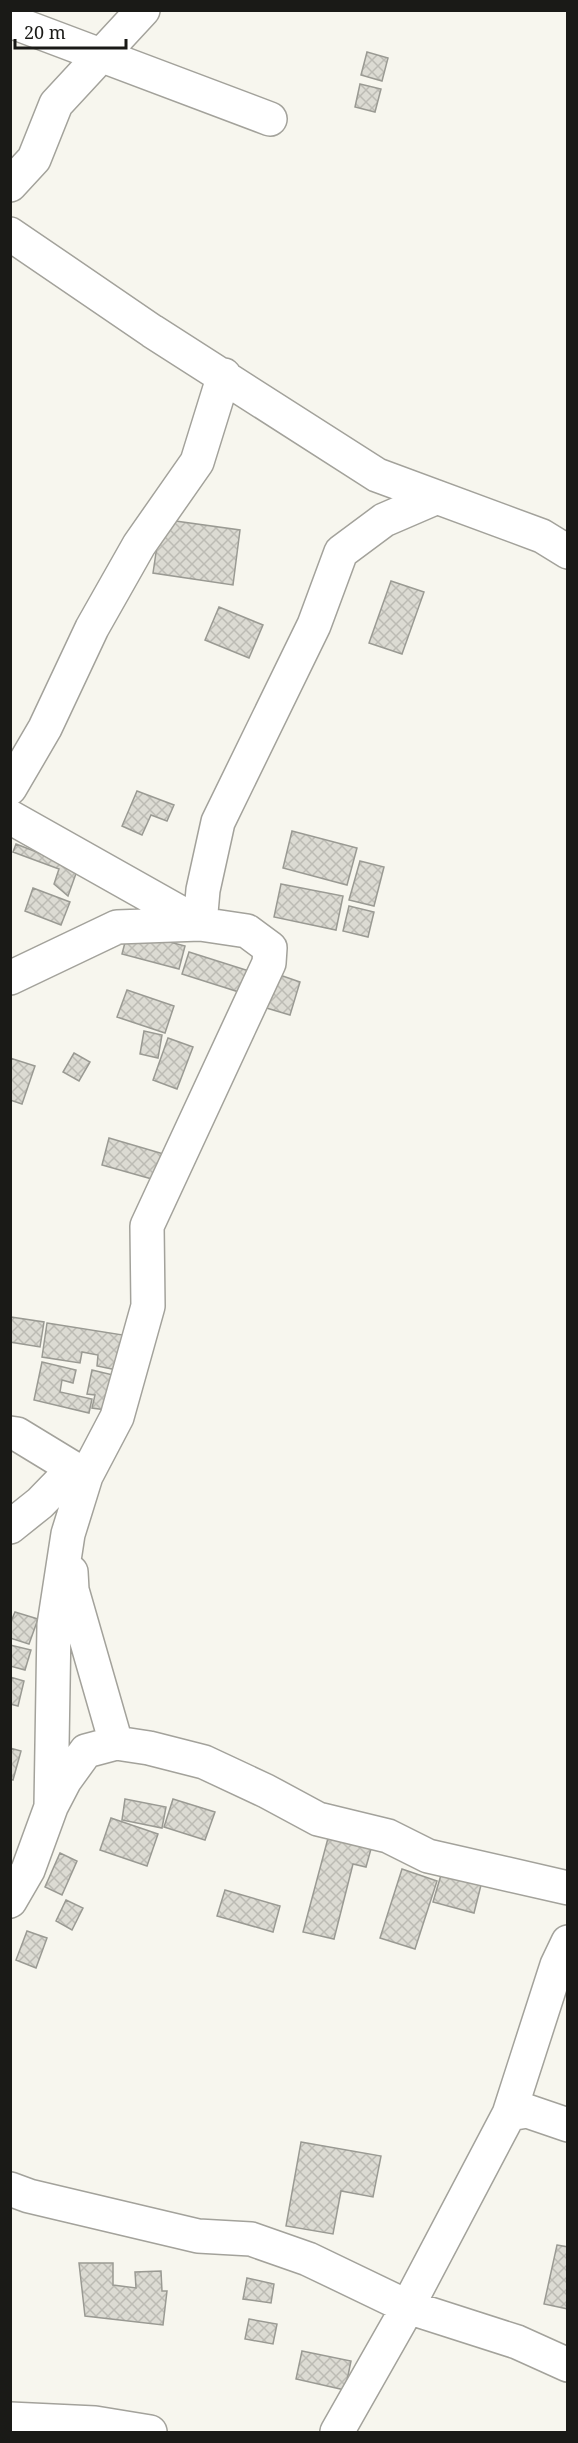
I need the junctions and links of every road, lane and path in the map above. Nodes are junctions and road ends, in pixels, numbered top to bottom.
1 (143, 10) edge
2 (10, 21) edge
3 (102, 54) junction
4 (270, 119) dead end
5 (10, 185) edge
6 (10, 234) edge
7 (224, 375) junction
8 (435, 498) junction
9 (567, 552) edge
10 (10, 788) edge
11 (10, 817) edge
12 (200, 924) junction
13 (10, 978) edge
14 (10, 1433) edge
15 (80, 1472) junction
16 (10, 1527) edge
17 (68, 1534) junction
18 (116, 1743) junction
19 (51, 1806) junction
20 (567, 1888) edge
21 (10, 1901) edge
22 (564, 1956) edge
23 (509, 2114) junction
24 (567, 2126) edge
25 (10, 2189) edge
26 (408, 2307) junction
27 (567, 2365) edge
28 (10, 2419) edge
29 (150, 2433) edge
30 (337, 2433) edge

1 - 3 street
2 - 3 street
3 - 4 street
3 - 5 street
6 - 7 street
7 - 8 street
7 - 10 street
8 - 9 street
8 - 12 street
11 - 12 street
12 - 13 street
12 - 15 street
14 - 15 street
15 - 16 street
15 - 17 street
17 - 18 street
17 - 19 street
18 - 19 street
18 - 20 street
19 - 21 street
22 - 23 street
23 - 24 street
23 - 26 street
25 - 26 street
26 - 27 street
26 - 30 street
28 - 29 street

